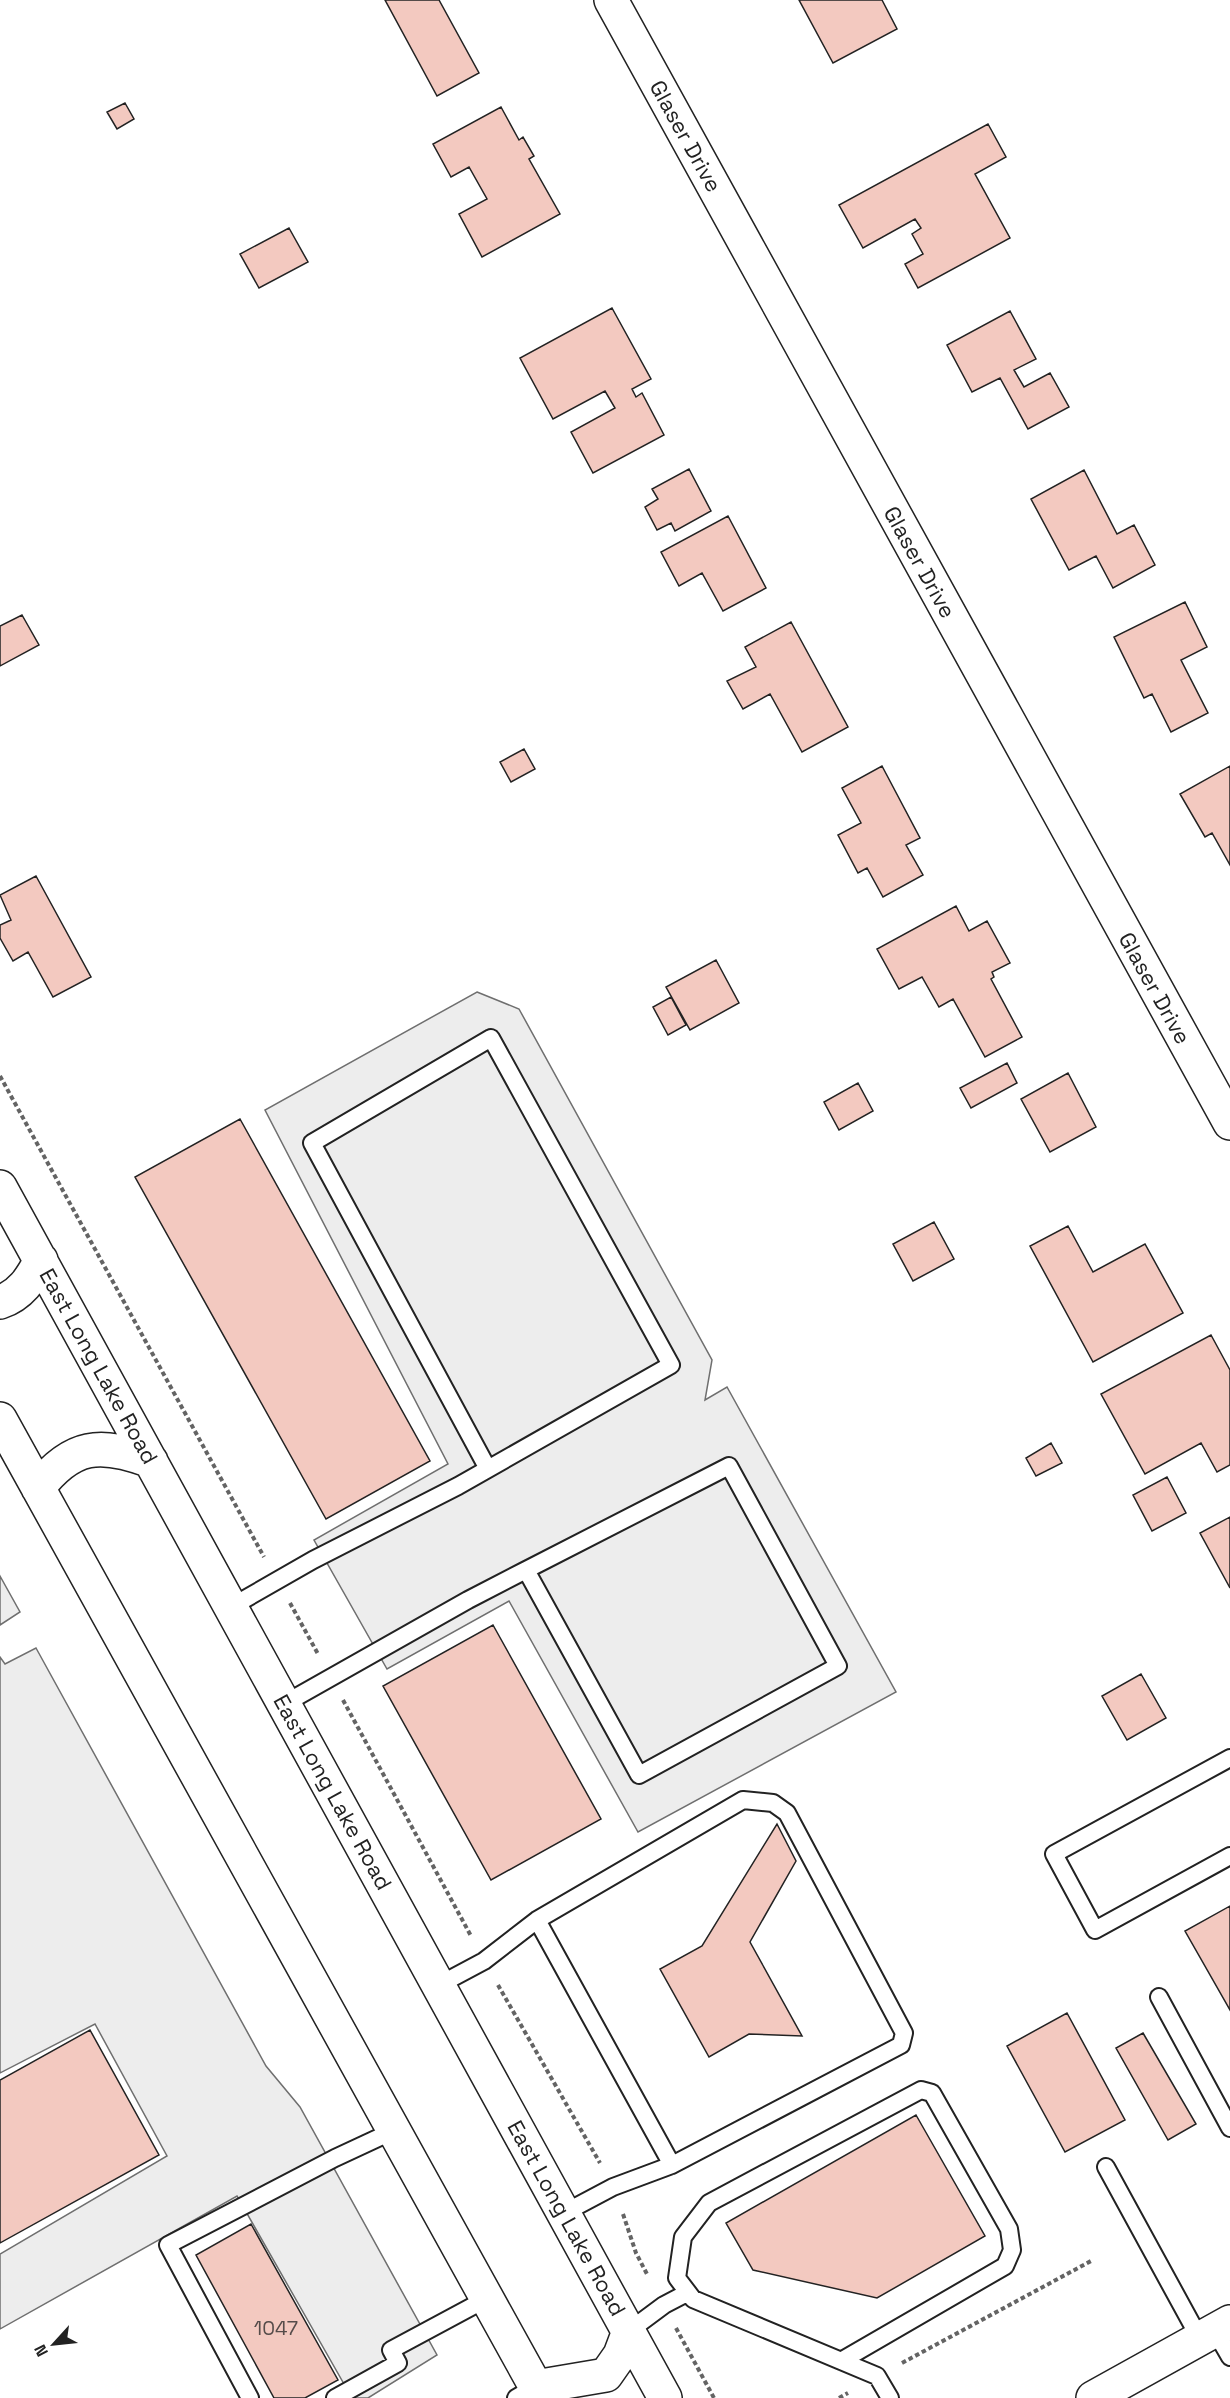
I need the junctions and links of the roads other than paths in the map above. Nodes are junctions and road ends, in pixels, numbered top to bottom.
1 (612, 0) edge
2 (1230, 1124) edge
3 (0, 1187) edge
4 (41, 1260) junction
5 (0, 1302) edge
6 (0, 1419) edge
7 (151, 1461) junction
8 (488, 1469) junction
9 (38, 1488) junction
10 (526, 1570) junction
11 (231, 1607) junction
12 (284, 1704) junction
13 (1230, 1758) edge
14 (1230, 1856) edge
15 (537, 1920) junction
16 (439, 1985) junction
17 (1159, 1997) dead end
18 (1230, 2128) edge
19 (393, 2131) junction
20 (672, 2164) junction
21 (1106, 2167) dead end
22 (564, 2213) junction
23 (687, 2293) junction
24 (486, 2299) junction
25 (628, 2331) junction
26 (1219, 2337) edge
27 (841, 2361) junction
28 (531, 2394) edge
29 (250, 2398) edge
30 (335, 2398) edge
31 (665, 2398) edge
32 (890, 2398) edge
33 (1093, 2398) edge

1 - 2 main road, Glaser Drive
3 - 4 main road, East Long Lake Road
4 - 5 main road
4 - 7 main road, East Long Lake Road
6 - 9 main road
7 - 9 main road
7 - 11 main road, East Long Lake Road
8 - 8 lane
8 - 11 lane
9 - 19 main road
10 - 10 lane
10 - 12 lane
11 - 12 main road, East Long Lake Road
12 - 16 main road, East Long Lake Road
13 - 14 lane
15 - 16 lane
15 - 20 lane
15 - 20 lane
16 - 22 main road, East Long Lake Road
17 - 18 lane
19 - 24 main road
19 - 29 lane
20 - 22 lane
21 - 26 lane
22 - 25 main road, East Long Lake Road
23 - 25 lane
23 - 27 lane
23 - 27 lane
24 - 28 main road
24 - 30 lane
25 - 28 main road
25 - 31 main road, East Long Lake Road
26 - 33 main road
27 - 32 lane

